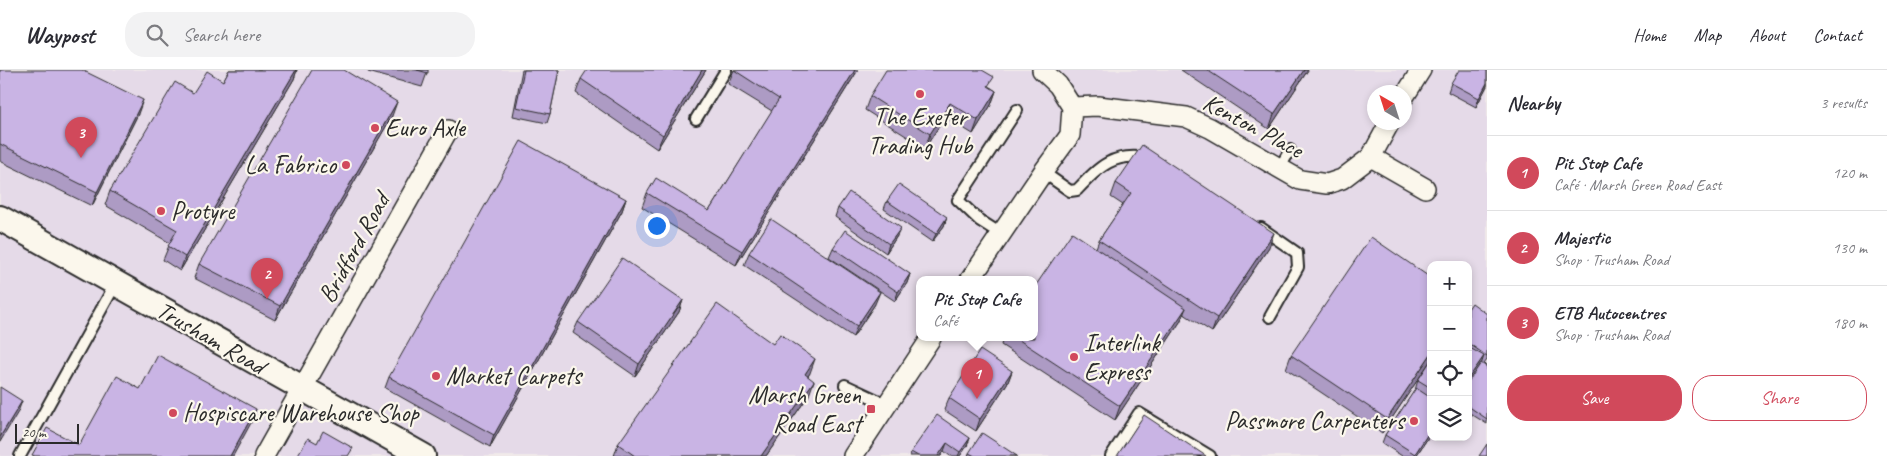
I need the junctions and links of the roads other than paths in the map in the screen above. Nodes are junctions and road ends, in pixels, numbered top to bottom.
1 (726, 70) edge
2 (1042, 70) edge
3 (1421, 70) edge
4 (1412, 85) edge
5 (1072, 107) junction
6 (1017, 110) dead end
7 (696, 119) dead end
8 (448, 130) dead end
9 (1386, 130) edge
10 (1290, 150) dead end
11 (1371, 157) junction
12 (1160, 160) edge
13 (1279, 169) junction
14 (1043, 172) junction
15 (1425, 188) dead end
16 (0, 218) edge
17 (1250, 221) edge
18 (1001, 234) junction
19 (973, 276) edge
20 (116, 283) junction
21 (1270, 317) dead end
22 (929, 341) edge
23 (845, 385) dead end
24 (303, 390) junction
25 (888, 405) junction
26 (20, 456) edge
27 (264, 456) edge
28 (422, 456) edge
29 (853, 456) edge
30 (1111, 456) edge
31 (1210, 456) edge

1 - 7 lane
2 - 5 street
3 - 4 street
5 - 13 street, Kenton Place
5 - 14 street
6 - 18 lane
8 - 24 street, Bridford Road
9 - 11 street, Kenton Place
10 - 13 lane
11 - 13 street, Kenton Place
11 - 15 street
12 - 14 lane
14 - 18 street
16 - 20 street, Trusham Road
17 - 21 lane
18 - 19 street
20 - 24 street, Trusham Road
20 - 26 lane
22 - 25 street
23 - 25 lane
24 - 27 street, Bridford Road
24 - 28 street, Trusham Road
25 - 29 street
30 - 31 lane

